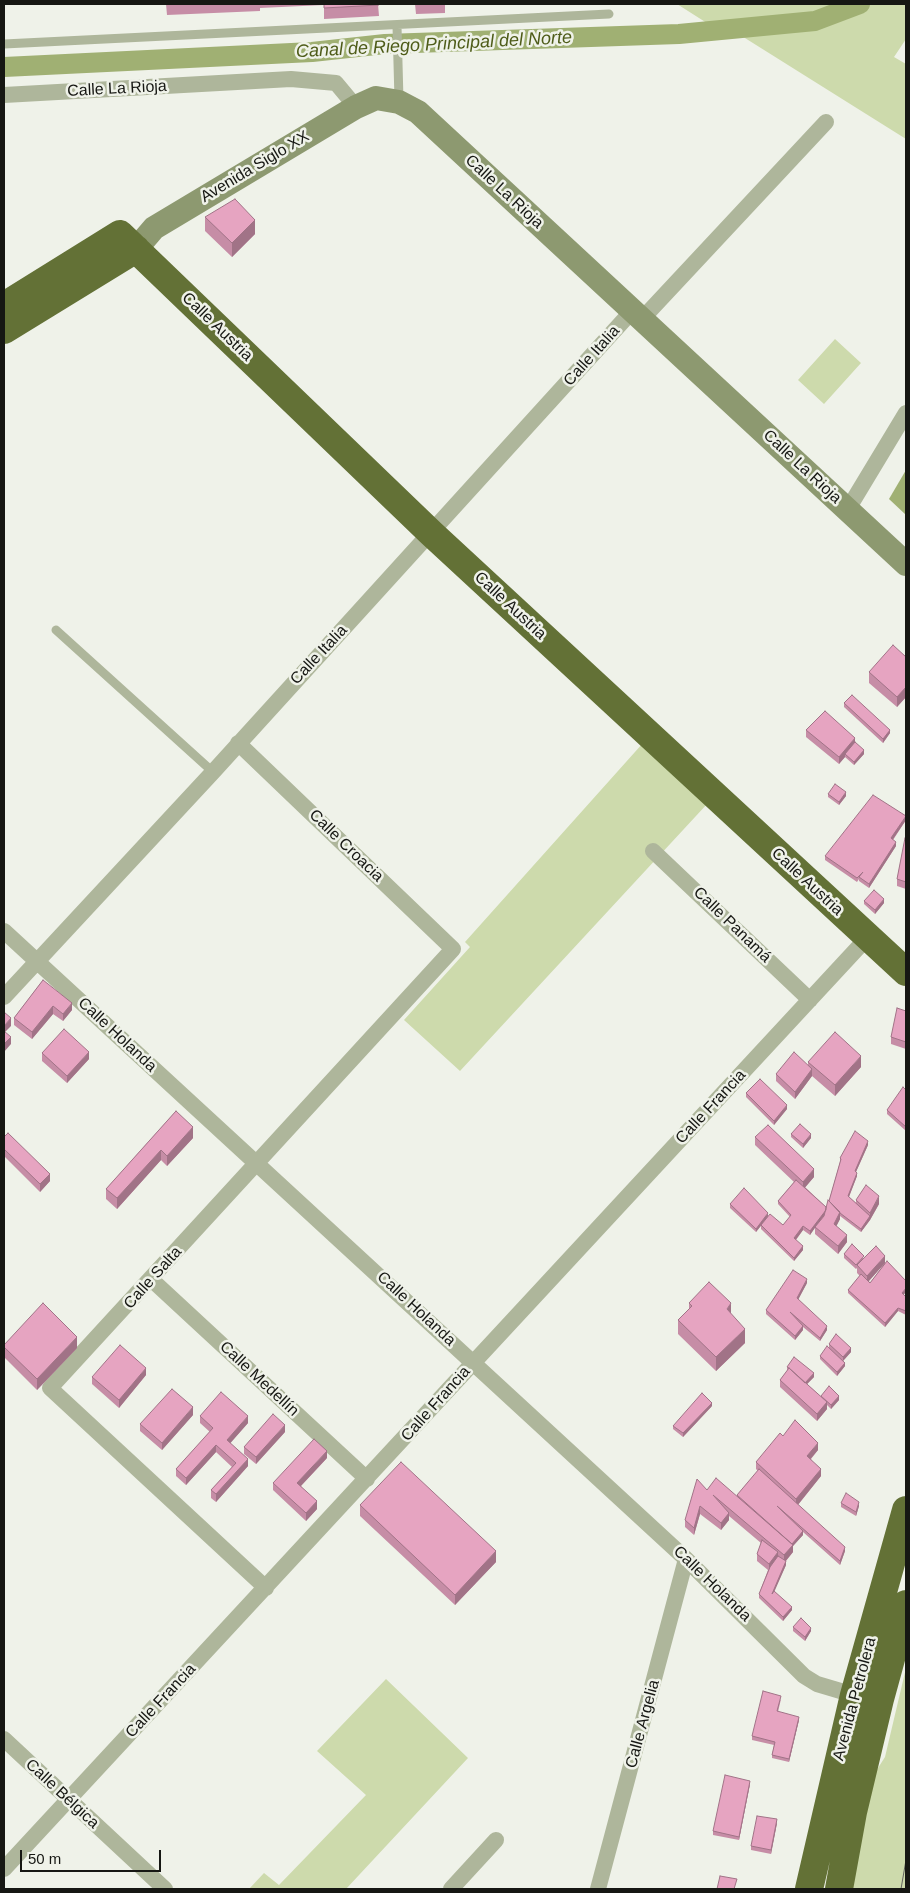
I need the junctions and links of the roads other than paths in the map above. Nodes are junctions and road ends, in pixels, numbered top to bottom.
1 (609, 14) dead end
2 (397, 26) junction
3 (4, 44) edge
4 (4, 95) edge
5 (399, 102) junction
6 (356, 107) junction
7 (826, 122) dead end
8 (128, 242) junction
9 (4, 306) edge
10 (638, 315) junction
11 (4, 330) edge
12 (906, 413) edge
13 (848, 509) junction
14 (432, 533) junction
15 (906, 564) edge
16 (56, 630) dead end
17 (238, 743) junction
18 (213, 772) junction
19 (653, 851) dead end
20 (4, 931) edge
21 (867, 938) junction
22 (454, 949) joint
23 (37, 962) junction
24 (906, 972) edge
25 (4, 998) edge
26 (810, 1000) junction
27 (256, 1163) junction
28 (152, 1280) junction
29 (474, 1362) junction
30 (367, 1479) junction
31 (906, 1510) edge
32 (686, 1559) junction
33 (266, 1588) junction
34 (906, 1604) edge
35 (854, 1695) junction
36 (4, 1739) edge
37 (69, 1800) junction
38 (496, 1840) dead end
39 (4, 1869) edge
40 (165, 1889) edge
41 (451, 1889) edge
42 (598, 1889) edge
43 (809, 1889) edge
44 (839, 1889) edge

1 - 2 lane
2 - 3 lane
2 - 5 lane
4 - 6 street, Calle La Rioja
5 - 6 street, Calle La Rioja
5 - 10 street, Calle La Rioja
6 - 8 street, Avenida Siglo XX
7 - 10 street, Calle Italia
8 - 9 highway, Avenida Siglo XX
8 - 11 highway, Avenida Siglo XX
8 - 14 highway, Calle Austria
10 - 13 street, Calle La Rioja
10 - 14 street, Calle Italia
12 - 13 street
13 - 15 street, Calle La Rioja
14 - 17 street, Calle Italia
14 - 21 highway, Calle Austria
16 - 18 lane
17 - 18 street, Calle Italia
17 - 22 street, Calle Croacia
18 - 23 street, Calle Italia
19 - 26 street, Calle Panamá
20 - 23 street, Calle Holanda
21 - 24 highway, Calle Austria
21 - 26 street, Calle Francia
22 - 27 street, Calle Salta
23 - 25 street, Calle Italia
23 - 27 street, Calle Holanda
26 - 29 street, Calle Francia
27 - 28 street, Calle Salta
27 - 29 street, Calle Holanda
28 - 30 street, Calle Medellín
28 - 33 street, Calle Salta
29 - 30 street, Calle Francia
29 - 32 street, Calle Holanda
30 - 33 street, Calle Francia
31 - 35 highway, Avenida Petrolera
32 - 35 street, Calle Holanda
32 - 42 street, Calle Argelia
33 - 37 street, Calle Francia
34 - 44 highway, Avenida Petrolera
35 - 43 highway, Avenida Petrolera
36 - 37 street, Calle Bélgica
37 - 39 street, Calle Francia
37 - 40 street, Calle Bélgica
38 - 41 street

